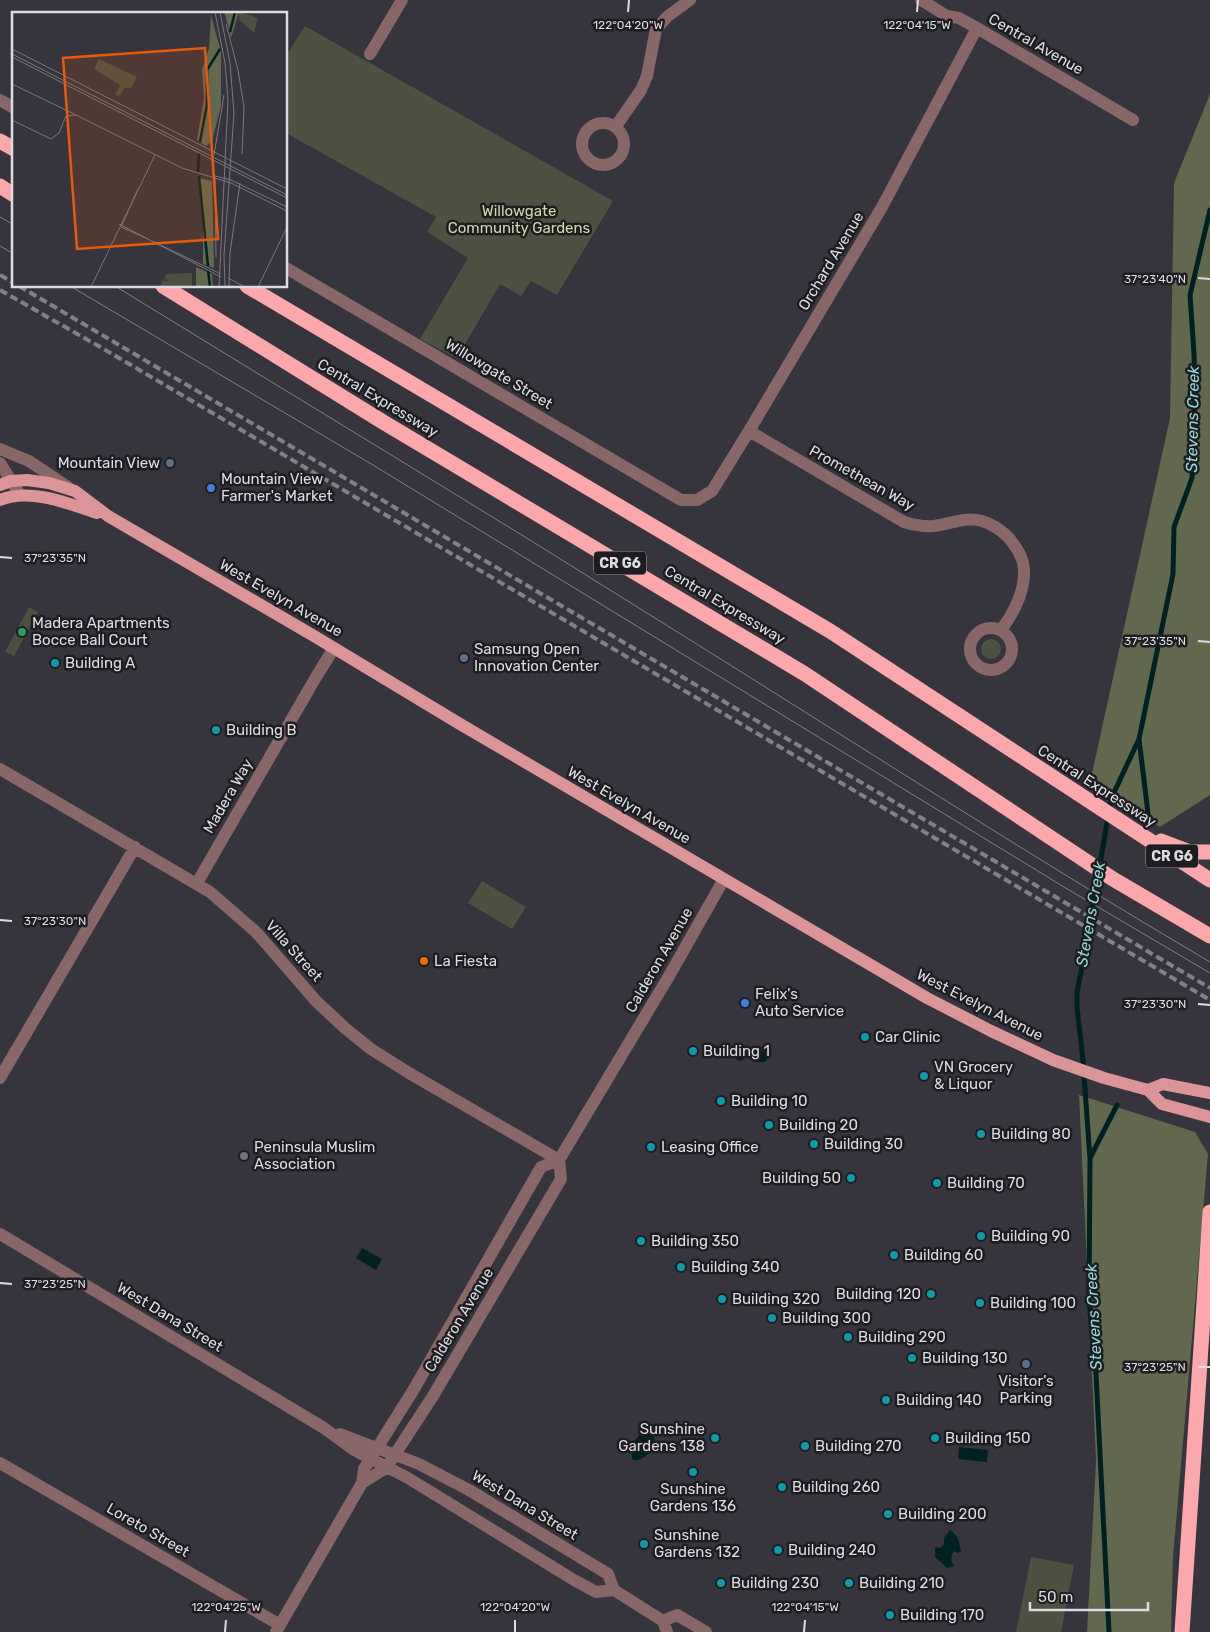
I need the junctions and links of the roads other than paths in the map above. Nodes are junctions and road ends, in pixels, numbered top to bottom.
1 (402, 0) edge
2 (690, 0) edge
3 (921, 0) edge
4 (977, 28) junction
5 (370, 54) dead end
6 (0, 100) edge
7 (12, 107) edge
8 (1133, 120) dead end
9 (616, 126) dead end
10 (0, 141) edge
11 (12, 148) edge
12 (0, 186) edge
13 (12, 193) edge
14 (288, 269) edge
15 (166, 288) edge
16 (250, 288) edge
17 (749, 431) junction
18 (0, 449) edge
19 (0, 463) edge
20 (5, 483) edge
21 (75, 491) junction
22 (20, 495) junction
23 (0, 500) edge
24 (697, 500) joint
25 (108, 516) junction
26 (1001, 630) dead end
27 (334, 648) junction
28 (0, 769) edge
29 (1134, 831) junction
30 (135, 847) junction
31 (1210, 852) edge
32 (724, 879) junction
33 (1210, 880) edge
34 (197, 883) junction
35 (1210, 936) edge
36 (0, 1078) edge
37 (1148, 1090) junction
38 (1210, 1093) edge
39 (1210, 1117) edge
40 (559, 1160) junction
41 (1210, 1212) edge
42 (0, 1234) edge
43 (324, 1428) junction
44 (377, 1448) junction
45 (394, 1454) junction
46 (370, 1459) junction
47 (0, 1463) edge
48 (386, 1468) junction
49 (362, 1483) junction
50 (614, 1590) junction
51 (665, 1626) edge
52 (278, 1628) edge
53 (706, 1632) edge
54 (1182, 1632) edge

1 - 5 street
2 - 9 street
3 - 4 street, Central Avenue
4 - 8 street, Central Avenue
4 - 17 street, Orchard Avenue
6 - 7 street
10 - 11 highway
12 - 13 highway
14 - 24 street, Willowgate Street
15 - 35 highway, Central Expressway / CR G6
16 - 29 highway, Central Expressway / CR G6
17 - 24 street, Orchard Avenue
17 - 26 street, Promethean Way
18 - 21 street, West Evelyn Avenue
19 - 20 street
20 - 21 main road
20 - 22 street
21 - 25 main road, West Evelyn Avenue
22 - 23 main road
22 - 25 main road, West Evelyn Avenue
25 - 27 main road, West Evelyn Avenue
27 - 32 main road, West Evelyn Avenue
27 - 34 street, Madera Way
28 - 30 street, Villa Street
29 - 31 highway
29 - 33 highway, Central Expressway / CR G6
30 - 34 street, Villa Street
30 - 36 street
32 - 37 main road, West Evelyn Avenue
32 - 40 street, Calderon Avenue
34 - 40 street, Villa Street
37 - 38 main road
37 - 39 main road
40 - 44 street, Calderon Avenue
40 - 45 street, Calderon Avenue
41 - 54 highway
42 - 43 street, West Dana Street
43 - 44 street, West Dana Street
43 - 46 street, West Dana Street
44 - 45 street, West Dana Street
44 - 46 street, Calderon Avenue
45 - 48 street, Calderon Avenue
45 - 50 street, West Dana Street
46 - 48 street, West Dana Street
46 - 49 street, Calderon Avenue
47 - 52 street, Loreto Street
48 - 49 street, Calderon Avenue
48 - 50 street, West Dana Street
49 - 52 street, Calderon Avenue
50 - 51 street, West Dana Street
51 - 53 street, West Dana Street

